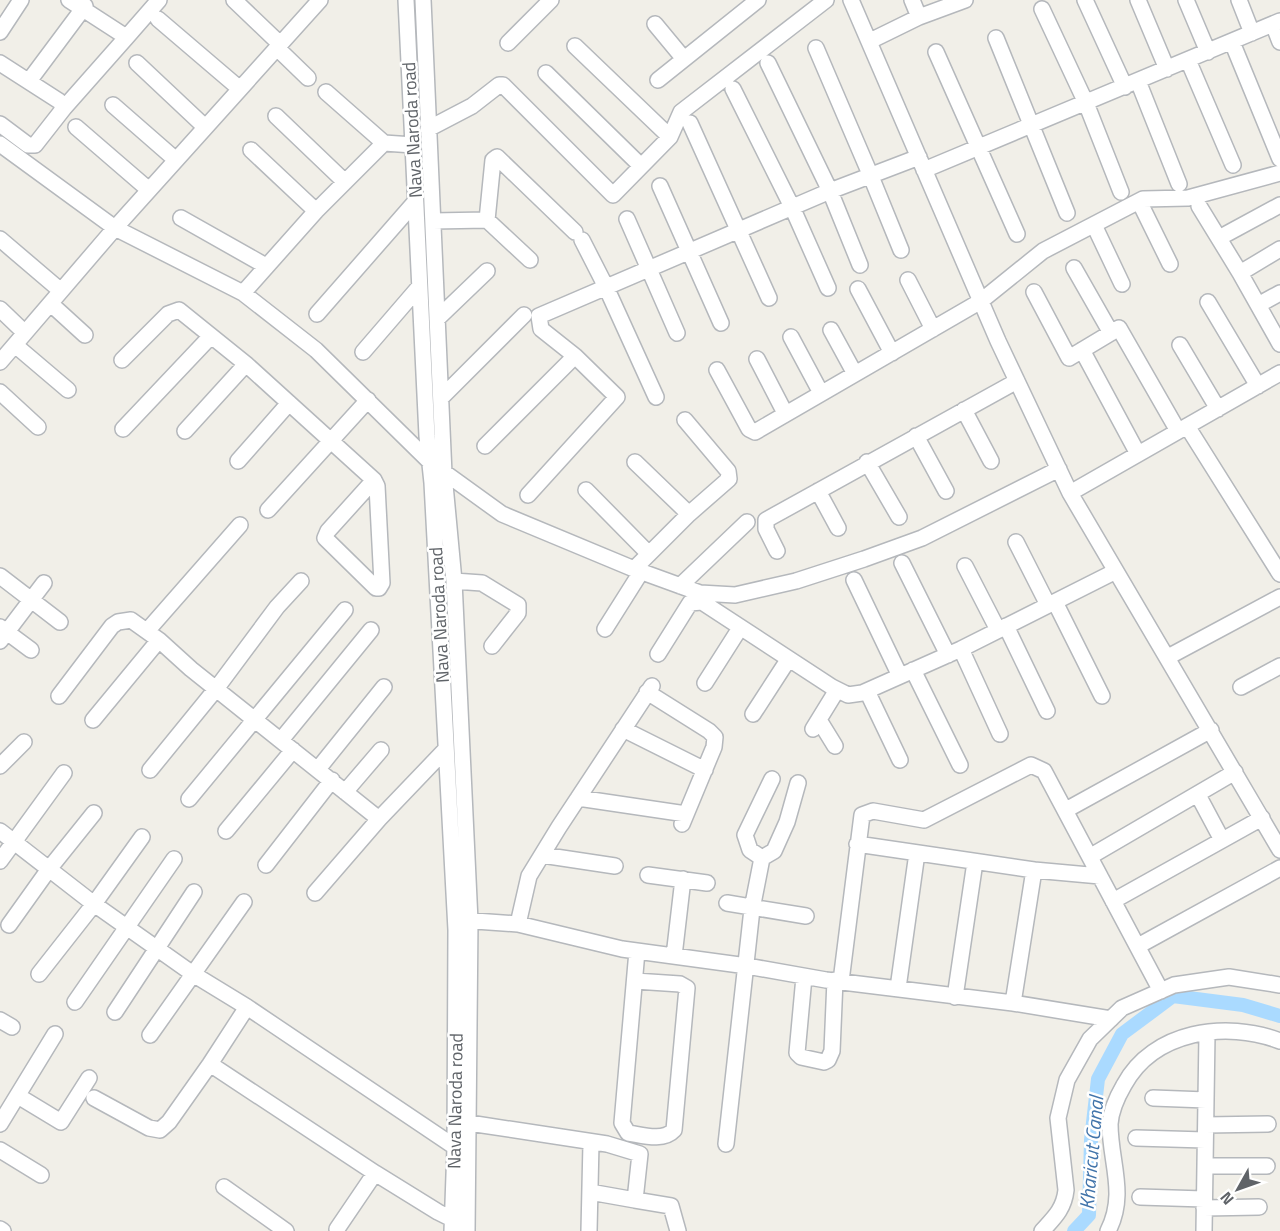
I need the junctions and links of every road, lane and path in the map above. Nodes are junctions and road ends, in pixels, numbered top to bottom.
1 (21, 0) edge
2 (69, 0) edge
3 (159, 0) edge
4 (234, 0) edge
5 (406, 0) edge
6 (423, 0) edge
7 (551, 0) edge
8 (758, 0) edge
9 (826, 0) edge
10 (850, 0) edge
11 (912, 0) edge
12 (1085, 0) edge
13 (1138, 0) edge
14 (1186, 0) edge
15 (1239, 0) edge
16 (957, 1) edge
17 (310, 3) edge
18 (87, 4) edge
19 (1042, 9) dead end
20 (919, 17) junction
21 (158, 18) dead end
22 (1276, 23) edge
23 (655, 24) dead end
24 (0, 32) edge
25 (1252, 33) junction
26 (996, 38) dead end
27 (124, 39) junction
28 (870, 41) junction
29 (1232, 42) junction
30 (1280, 42) edge
31 (508, 43) dead end
32 (279, 46) junction
33 (575, 46) dead end
34 (816, 48) dead end
35 (936, 52) dead end
36 (1208, 52) junction
37 (684, 59) junction
38 (1188, 60) junction
39 (0, 63) edge
40 (137, 63) dead end
41 (768, 63) dead end
42 (1167, 69) junction
43 (546, 73) dead end
44 (308, 78) dead end
45 (658, 80) dead end
46 (28, 81) junction
47 (1132, 84) junction
48 (240, 89) junction
49 (733, 89) dead end
50 (326, 92) dead end
51 (1086, 103) junction
52 (113, 105) dead end
53 (64, 108) junction
54 (276, 116) dead end
55 (690, 123) dead end
56 (0, 124) edge
57 (1032, 126) junction
58 (76, 127) dead end
59 (205, 127) junction
60 (428, 129) junction
61 (670, 136) junction
62 (384, 143) junction
63 (0, 144) edge
64 (413, 145) junction
65 (978, 147) junction
66 (251, 150) dead end
67 (1280, 159) edge
68 (176, 160) junction
69 (921, 163) junction
70 (1233, 165) dead end
71 (641, 166) junction
72 (1280, 173) edge
73 (870, 174) junction
74 (345, 182) junction
75 (1179, 184) dead end
76 (660, 186) dead end
77 (149, 190) junction
78 (830, 190) junction
79 (1121, 192) dead end
80 (1139, 201) junction
81 (415, 202) junction
82 (1280, 205) edge
83 (1199, 206) dead end
84 (792, 207) junction
85 (316, 211) junction
86 (1067, 213) dead end
87 (181, 218) dead end
88 (627, 219) dead end
89 (487, 220) junction
90 (433, 221) junction
91 (1094, 225) junction
92 (115, 228) junction
93 (740, 230) junction
94 (1017, 234) dead end
95 (1219, 238) junction
96 (0, 239) edge
97 (1280, 249) edge
98 (689, 250) junction
99 (901, 250) dead end
100 (530, 260) dead end
101 (1170, 264) dead end
102 (860, 265) dead end
103 (266, 266) junction
104 (1074, 268) dead end
105 (649, 269) junction
106 (487, 271) dead end
107 (1240, 273) junction
108 (908, 280) dead end
109 (1122, 284) dead end
110 (419, 287) junction
111 (606, 287) junction
112 (828, 288) dead end
113 (858, 289) dead end
114 (61, 291) junction
115 (1034, 292) dead end
116 (243, 293) junction
117 (1280, 293) edge
118 (769, 297) dead end
119 (981, 301) junction
120 (1208, 302) dead end
121 (51, 304) junction
122 (1258, 305) junction
123 (0, 309) edge
124 (317, 314) dead end
125 (524, 315) dead end
126 (437, 319) junction
127 (721, 323) dead end
128 (933, 329) junction
129 (831, 330) dead end
130 (677, 333) dead end
131 (1111, 333) junction
132 (85, 335) dead end
133 (211, 336) junction
134 (791, 336) dead end
135 (20, 339) junction
136 (1279, 340) edge
137 (1180, 345) dead end
138 (1082, 350) junction
139 (363, 352) dead end
140 (892, 353) junction
141 (574, 356) junction
142 (757, 359) dead end
143 (122, 360) dead end
144 (0, 362) edge
145 (246, 364) junction
146 (717, 370) dead end
147 (1280, 373) edge
148 (855, 374) junction
149 (1017, 381) junction
150 (1258, 386) junction
151 (68, 390) dead end
152 (0, 392) edge
153 (821, 393) junction
154 (656, 397) dead end
155 (441, 398) junction
156 (368, 400) junction
157 (290, 403) junction
158 (1218, 409) junction
159 (964, 410) junction
160 (785, 413) junction
161 (685, 420) dead end
162 (38, 427) dead end
163 (123, 429) dead end
164 (1183, 429) junction
165 (185, 431) dead end
166 (916, 436) junction
167 (332, 441) junction
168 (485, 446) dead end
169 (1138, 454) junction
170 (238, 461) dead end
171 (991, 461) dead end
172 (430, 462) junction
173 (635, 462) dead end
174 (867, 462) junction
175 (1059, 469) junction
176 (444, 474) junction
177 (374, 480) junction
178 (586, 490) dead end
179 (818, 491) junction
180 (946, 491) dead end
181 (1070, 493) junction
182 (528, 495) dead end
183 (268, 510) dead end
184 (689, 514) junction
185 (899, 517) dead end
186 (747, 522) dead end
187 (240, 525) dead end
188 (838, 528) dead end
189 (1016, 542) dead end
190 (777, 551) dead end
191 (649, 554) junction
192 (902, 563) dead end
193 (965, 566) dead end
194 (637, 570) junction
195 (1116, 571) junction
196 (1280, 574) edge
197 (0, 576) edge
198 (854, 580) dead end
199 (301, 581) dead end
200 (454, 581) junction
201 (44, 583) dead end
202 (680, 586) junction
203 (1280, 597) edge
204 (31, 600) junction
205 (1051, 603) junction
206 (345, 610) dead end
207 (60, 622) dead end
208 (740, 628) junction
209 (1002, 628) junction
210 (605, 629) dead end
211 (371, 630) dead end
212 (2, 634) edge
213 (153, 635) junction
214 (492, 646) dead end
215 (31, 650) dead end
216 (955, 652) junction
217 (658, 654) dead end
218 (1168, 657) junction
219 (788, 660) junction
220 (1280, 666) edge
221 (907, 673) junction
222 (705, 683) dead end
223 (384, 687) dead end
224 (1240, 687) dead end
225 (216, 689) junction
226 (837, 690) junction
227 (867, 691) junction
228 (59, 696) dead end
229 (1102, 696) dead end
230 (1047, 711) dead end
231 (753, 714) dead end
232 (93, 720) dead end
233 (255, 720) junction
234 (623, 729) junction
235 (1211, 730) junction
236 (1000, 734) dead end
237 (24, 742) dead end
238 (287, 745) junction
239 (835, 746) dead end
240 (446, 749) junction
241 (381, 750) dead end
242 (900, 760) dead end
243 (960, 765) dead end
244 (0, 766) edge
245 (150, 770) dead end
246 (318, 770) junction
247 (705, 770) junction
248 (1235, 772) junction
249 (64, 773) dead end
250 (772, 779) dead end
251 (332, 780) junction
252 (798, 783) dead end
253 (345, 792) junction
254 (1198, 795) junction
255 (578, 798) junction
256 (189, 799) dead end
257 (1065, 810) junction
258 (94, 813) dead end
259 (1262, 818) junction
260 (379, 819) junction
261 (0, 831) edge
262 (226, 831) dead end
263 (142, 837) dead end
264 (1222, 840) junction
265 (14, 842) junction
266 (857, 844) junction
267 (1280, 850) edge
268 (917, 854) junction
269 (542, 855) junction
270 (1091, 856) junction
271 (762, 858) junction
272 (174, 859) dead end
273 (0, 861) edge
274 (975, 862) junction
275 (266, 865) dead end
276 (615, 866) dead end
277 (1280, 868) edge
278 (49, 869) junction
279 (1034, 870) junction
280 (648, 875) dead end
281 (1100, 876) junction
282 (683, 879) junction
283 (707, 883) dead end
284 (194, 892) dead end
285 (315, 893) dead end
286 (1113, 901) junction
287 (244, 902) dead end
288 (727, 903) dead end
289 (94, 904) junction
290 (752, 909) junction
291 (806, 916) dead end
292 (463, 920) junction
293 (518, 924) junction
294 (9, 925) dead end
295 (127, 927) junction
296 (1138, 946) junction
297 (157, 948) junction
298 (637, 951) junction
299 (674, 956) junction
300 (747, 966) junction
301 (39, 974) dead end
302 (193, 974) junction
303 (804, 977) junction
304 (635, 981) junction
305 (838, 981) junction
306 (1280, 985) edge
307 (898, 988) junction
308 (1161, 991) junction
309 (955, 997) junction
310 (75, 1002) dead end
311 (1014, 1003) junction
312 (247, 1007) junction
313 (115, 1012) dead end
314 (1111, 1019) junction
315 (55, 1034) dead end
316 (1207, 1034) junction
317 (150, 1035) dead end
318 (1280, 1041) edge
319 (210, 1064) junction
320 (89, 1078) dead end
321 (18, 1096) junction
322 (94, 1098) dead end
323 (1153, 1098) dead end
324 (1206, 1101) junction
325 (469, 1123) junction
326 (0, 1124) edge
327 (1268, 1124) dead end
328 (1206, 1132) junction
329 (1136, 1138) dead end
330 (591, 1143) junction
331 (726, 1144) dead end
332 (462, 1148) junction
333 (0, 1150) edge
334 (1267, 1166) dead end
335 (1205, 1167) junction
336 (375, 1173) junction
337 (41, 1175) dead end
338 (224, 1187) dead end
339 (590, 1192) junction
340 (1140, 1197) dead end
341 (635, 1200) junction
342 (1204, 1203) junction
343 (1259, 1208) dead end
344 (452, 1225) edge
345 (337, 1228) dead end
346 (286, 1231) edge
347 (467, 1231) edge
348 (588, 1231) edge
349 (678, 1231) edge
350 (1042, 1231) edge
351 (1108, 1231) edge
352 (1204, 1231) edge

1 - 24 street
2 - 18 street
3 - 27 street
4 - 32 street
5 - 64 street, Nava Naroda road
6 - 60 street
7 - 31 street
8 - 37 street
9 - 61 street
10 - 28 street
11 - 20 street
12 - 47 street
13 - 42 street
14 - 36 street
15 - 25 street
16 - 20 street
17 - 32 street
18 - 27 street
18 - 46 street
19 - 51 street
20 - 28 street
21 - 48 street
22 - 25 street
22 - 30 street
23 - 37 street
25 - 29 street
26 - 57 street
27 - 53 street
28 - 69 street
29 - 36 street
29 - 67 street
32 - 44 street
32 - 48 street
33 - 61 street
34 - 73 street
35 - 65 street
36 - 38 street
37 - 45 street
38 - 42 street
38 - 70 street
39 - 46 street
40 - 59 street
41 - 78 street
42 - 47 street
43 - 71 street
46 - 53 street
47 - 51 street
47 - 75 street
48 - 59 street
49 - 84 street
50 - 62 street
51 - 57 street
51 - 79 street
52 - 68 street
53 - 56 street
54 - 74 street
55 - 93 street
57 - 65 street
57 - 86 street
58 - 77 street
59 - 68 street
60 - 71 street
60 - 90 street
61 - 71 street
62 - 64 street
62 - 74 street
63 - 92 street
64 - 81 street, Nava Naroda road
65 - 69 street
65 - 94 street
66 - 85 street
68 - 77 street
69 - 73 street
69 - 119 street
72 - 80 street
73 - 78 street
73 - 99 street
74 - 85 street
76 - 98 street
77 - 92 street
78 - 84 street
78 - 102 street
80 - 91 street
80 - 101 street
81 - 110 street, Nava Naroda road
81 - 124 street
82 - 95 street
83 - 95 street
84 - 93 street
84 - 112 street
85 - 103 street
87 - 103 street
88 - 105 street
89 - 90 street
89 - 100 street
89 - 111 street
90 - 126 street
91 - 109 street
91 - 119 street
92 - 114 street
92 - 116 street
93 - 98 street
93 - 118 street
95 - 107 street
96 - 114 street
97 - 107 street
98 - 105 street
98 - 127 street
103 - 116 street
104 - 131 street
105 - 111 street
105 - 130 street
106 - 126 street
107 - 122 street
108 - 128 street
110 - 139 street
110 - 172 street, Nava Naroda road
111 - 141 street
111 - 154 street
113 - 140 street
114 - 121 street
115 - 138 street
116 - 156 street
117 - 122 street
119 - 128 street
119 - 149 street
120 - 150 street
121 - 132 street
121 - 135 street
122 - 136 street
123 - 135 street
125 - 155 street
126 - 155 street
128 - 140 street
129 - 148 street
131 - 138 street
131 - 164 street
133 - 143 street
133 - 145 street
133 - 163 street
134 - 153 street
135 - 144 street
135 - 151 street
137 - 158 street
138 - 169 street
140 - 148 street
141 - 168 street
141 - 182 street
142 - 160 street
145 - 157 street
145 - 165 street
146 - 160 street
147 - 150 street
148 - 153 street
149 - 159 street
149 - 175 street
150 - 158 street
152 - 162 street
153 - 160 street
155 - 176 street
156 - 167 street
156 - 172 street
157 - 167 street
157 - 170 street
158 - 164 street
159 - 166 street
159 - 171 street
161 - 184 street
164 - 169 street
164 - 196 street
166 - 174 street
166 - 180 street
167 - 177 street
167 - 183 street
169 - 181 street
172 - 176 street
172 - 240 street, Nava Naroda road
173 - 184 street
174 - 179 street
174 - 185 street
175 - 181 street
175 - 202 street
176 - 194 street
176 - 200 street
177 - 177 street
178 - 191 street
179 - 188 street
179 - 190 street
181 - 195 street
184 - 191 street
186 - 202 street
187 - 213 street
189 - 205 street
191 - 194 street
192 - 216 street
193 - 209 street
194 - 202 street
194 - 210 street
195 - 205 street
195 - 218 street
197 - 204 street
198 - 221 street
199 - 225 street
200 - 214 street
200 - 292 street
201 - 204 street
203 - 218 street
204 - 207 street
204 - 212 street
205 - 209 street
205 - 229 street
206 - 233 street
208 - 217 street
208 - 219 street
208 - 222 street
209 - 216 street
209 - 230 street
211 - 238 street
212 - 215 street
213 - 225 street
213 - 228 street
213 - 232 street
216 - 221 street
216 - 236 street
218 - 235 street
219 - 226 street
219 - 231 street
220 - 224 street
221 - 227 street
221 - 243 street
223 - 246 street
225 - 233 street
225 - 245 street
226 - 227 street
226 - 239 street
227 - 242 street
233 - 238 street
233 - 256 street
234 - 247 street
234 - 247 street
234 - 255 street
235 - 248 street
235 - 257 street
237 - 244 street
238 - 246 street
238 - 262 street
240 - 260 street
240 - 292 street, Nava Naroda road
241 - 253 street
246 - 251 street
247 - 255 street
248 - 254 street
248 - 259 street
249 - 265 street
250 - 271 street
251 - 253 street
251 - 275 street
252 - 271 street
253 - 260 street
254 - 264 street
254 - 270 street
255 - 269 street
257 - 266 street
257 - 270 street
258 - 278 street
259 - 264 street
259 - 267 street
260 - 285 street
261 - 265 street
263 - 289 street
264 - 286 street
265 - 273 street
265 - 278 street
266 - 268 street
266 - 305 street
268 - 274 street
268 - 307 street
269 - 276 street
269 - 293 street
270 - 281 street
271 - 290 street
272 - 295 street
274 - 279 street
274 - 309 street
277 - 296 street
278 - 289 street
278 - 294 street
279 - 281 street
279 - 311 street
280 - 282 street
281 - 286 street
282 - 283 street
282 - 299 street
284 - 297 street
286 - 296 street
287 - 302 street
288 - 290 street
289 - 295 street
289 - 301 street
290 - 291 street
290 - 300 street
292 - 293 street
292 - 325 street, Nava Naroda road
292 - 332 street, Nava Naroda road
293 - 298 street
295 - 297 street
295 - 310 street
296 - 308 street
297 - 302 street
297 - 313 street
298 - 299 street
298 - 304 street
299 - 300 street
300 - 303 street
300 - 331 street
302 - 312 street
302 - 317 street
303 - 305 street
303 - 305 street
304 - 304 street
305 - 307 street
306 - 308 street
307 - 309 street
308 - 314 street
309 - 311 street
311 - 314 street
312 - 319 street
312 - 332 street
314 - 350 street
315 - 321 street
316 - 318 street
316 - 324 street
316 - 351 street
319 - 322 street
319 - 336 street
320 - 321 street
321 - 326 street
323 - 324 street
324 - 328 street
325 - 330 street
325 - 332 street, Nava Naroda road
327 - 328 street
328 - 329 street
328 - 335 street
330 - 339 street
330 - 341 street
332 - 344 street, Nava Naroda road
332 - 347 street, Nava Naroda road
333 - 337 street
334 - 335 street
335 - 342 street
336 - 344 street
336 - 345 street
338 - 346 street
339 - 341 street
339 - 348 street
340 - 342 street
341 - 349 street
342 - 343 street
342 - 352 street

